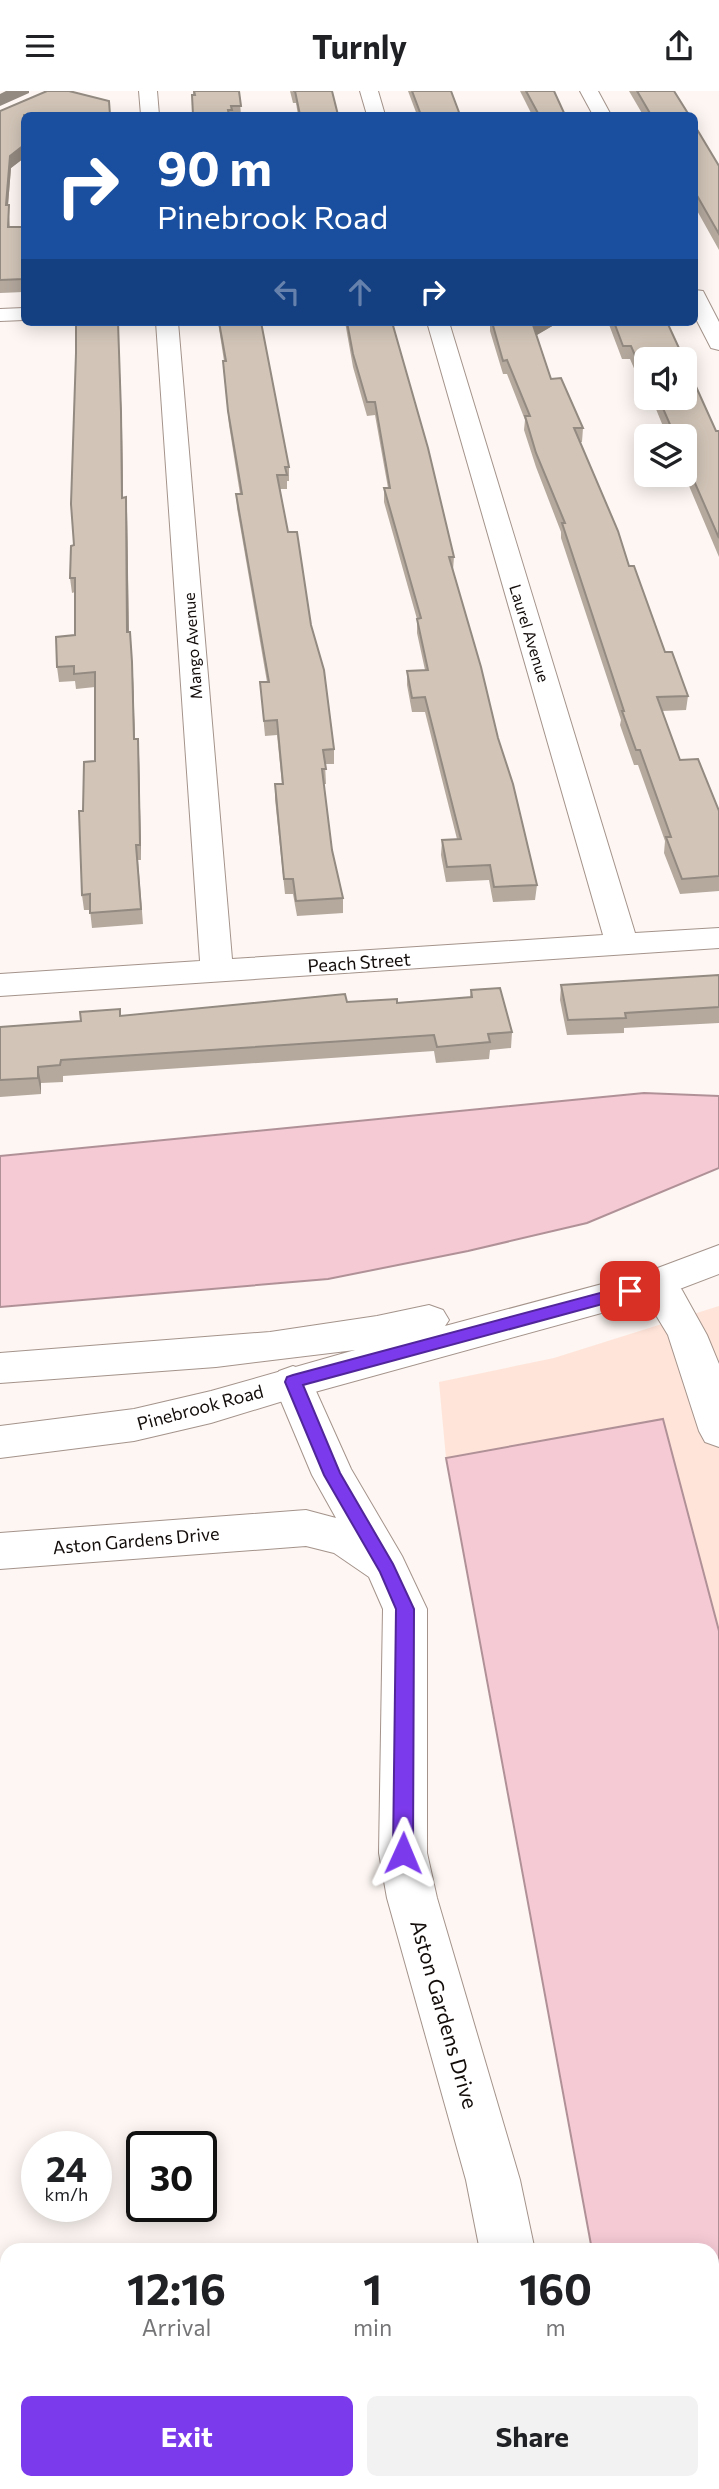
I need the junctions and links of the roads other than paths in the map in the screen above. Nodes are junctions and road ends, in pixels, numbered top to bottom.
1 (148, 91) edge
2 (369, 91) edge
3 (589, 91) edge
4 (150, 112) edge
5 (375, 112) edge
6 (600, 112) edge
7 (699, 289) edge
8 (21, 314) edge
9 (0, 315) edge
10 (167, 326) edge
11 (439, 326) edge
12 (719, 343) edge
13 (719, 938) edge
14 (622, 944) junction
15 (217, 971) junction
16 (0, 985) edge
17 (719, 1231) edge
18 (719, 1259) edge
19 (656, 1284) junction
20 (0, 1368) edge
21 (293, 1382) junction
22 (719, 1431) edge
23 (0, 1442) edge
24 (332, 1475) junction
25 (287, 1527) junction
26 (0, 1551) edge
27 (387, 1569) junction
28 (506, 2243) edge

1 - 4 street
2 - 5 street
3 - 6 street
7 - 12 street
8 - 9 street
10 - 15 street, Mango Avenue
11 - 14 street, Laurel Avenue
13 - 14 street, Peach Street
14 - 15 street, Peach Street
15 - 16 street, Peach Street
17 - 20 street
18 - 19 street, Pinebrook Road
19 - 21 street, Pinebrook Road
19 - 22 street
21 - 23 street, Pinebrook Road
21 - 24 street, Aston Gardens Drive
24 - 25 street
24 - 27 street, Aston Gardens Drive
25 - 26 street, Aston Gardens Drive
25 - 27 street, Aston Gardens Drive
27 - 28 street, Aston Gardens Drive

